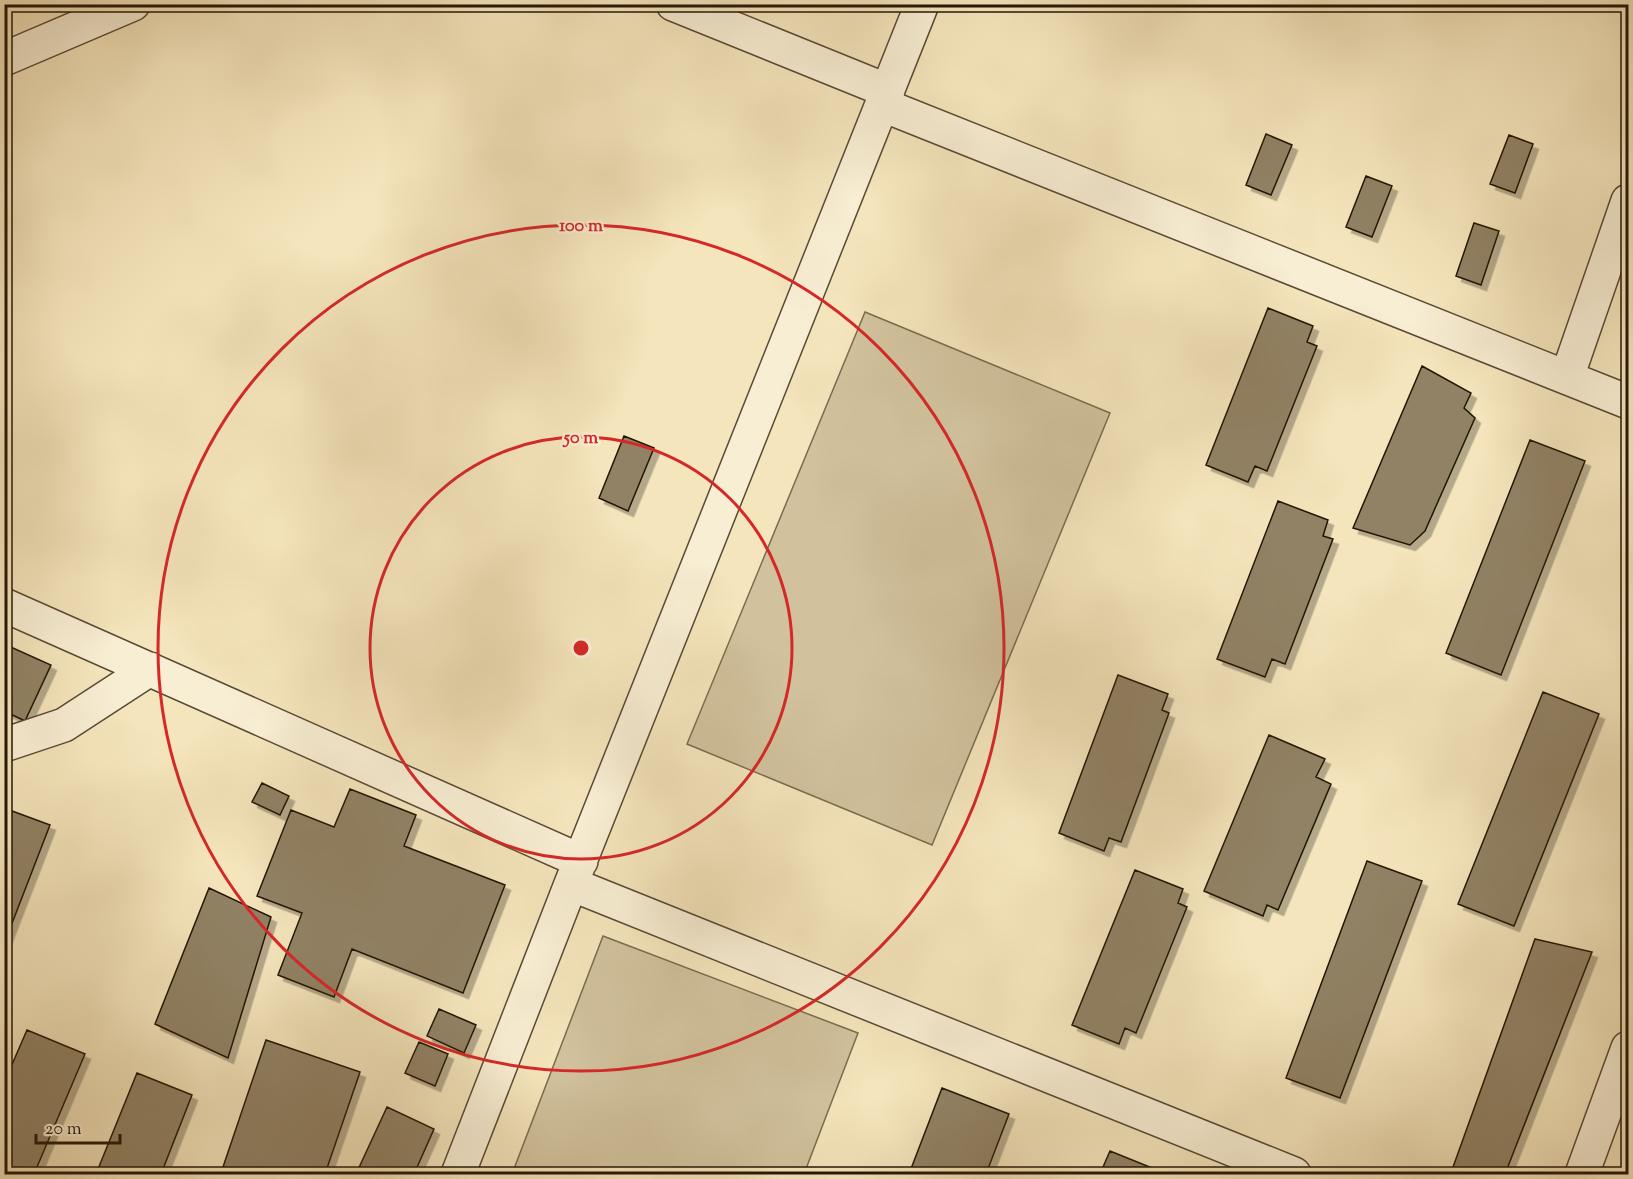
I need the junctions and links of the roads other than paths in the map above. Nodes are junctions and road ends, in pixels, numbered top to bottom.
1 (133, 4) edge
2 (673, 4) edge
3 (922, 4) edge
4 (4, 59) edge
5 (885, 98) junction
6 (1629, 201) edge
7 (1567, 378) junction
8 (1629, 402) edge
9 (4, 605) edge
10 (150, 669) junction
11 (4, 745) edge
12 (576, 873) junction
13 (1629, 1048) edge
14 (458, 1174) edge
15 (1294, 1174) edge
16 (1582, 1174) edge

1 - 4 street
2 - 5 street
3 - 5 street
5 - 7 street
5 - 12 street
6 - 7 street
7 - 8 street
9 - 10 street
10 - 11 street
10 - 12 street
12 - 14 street
12 - 15 street
13 - 16 street

